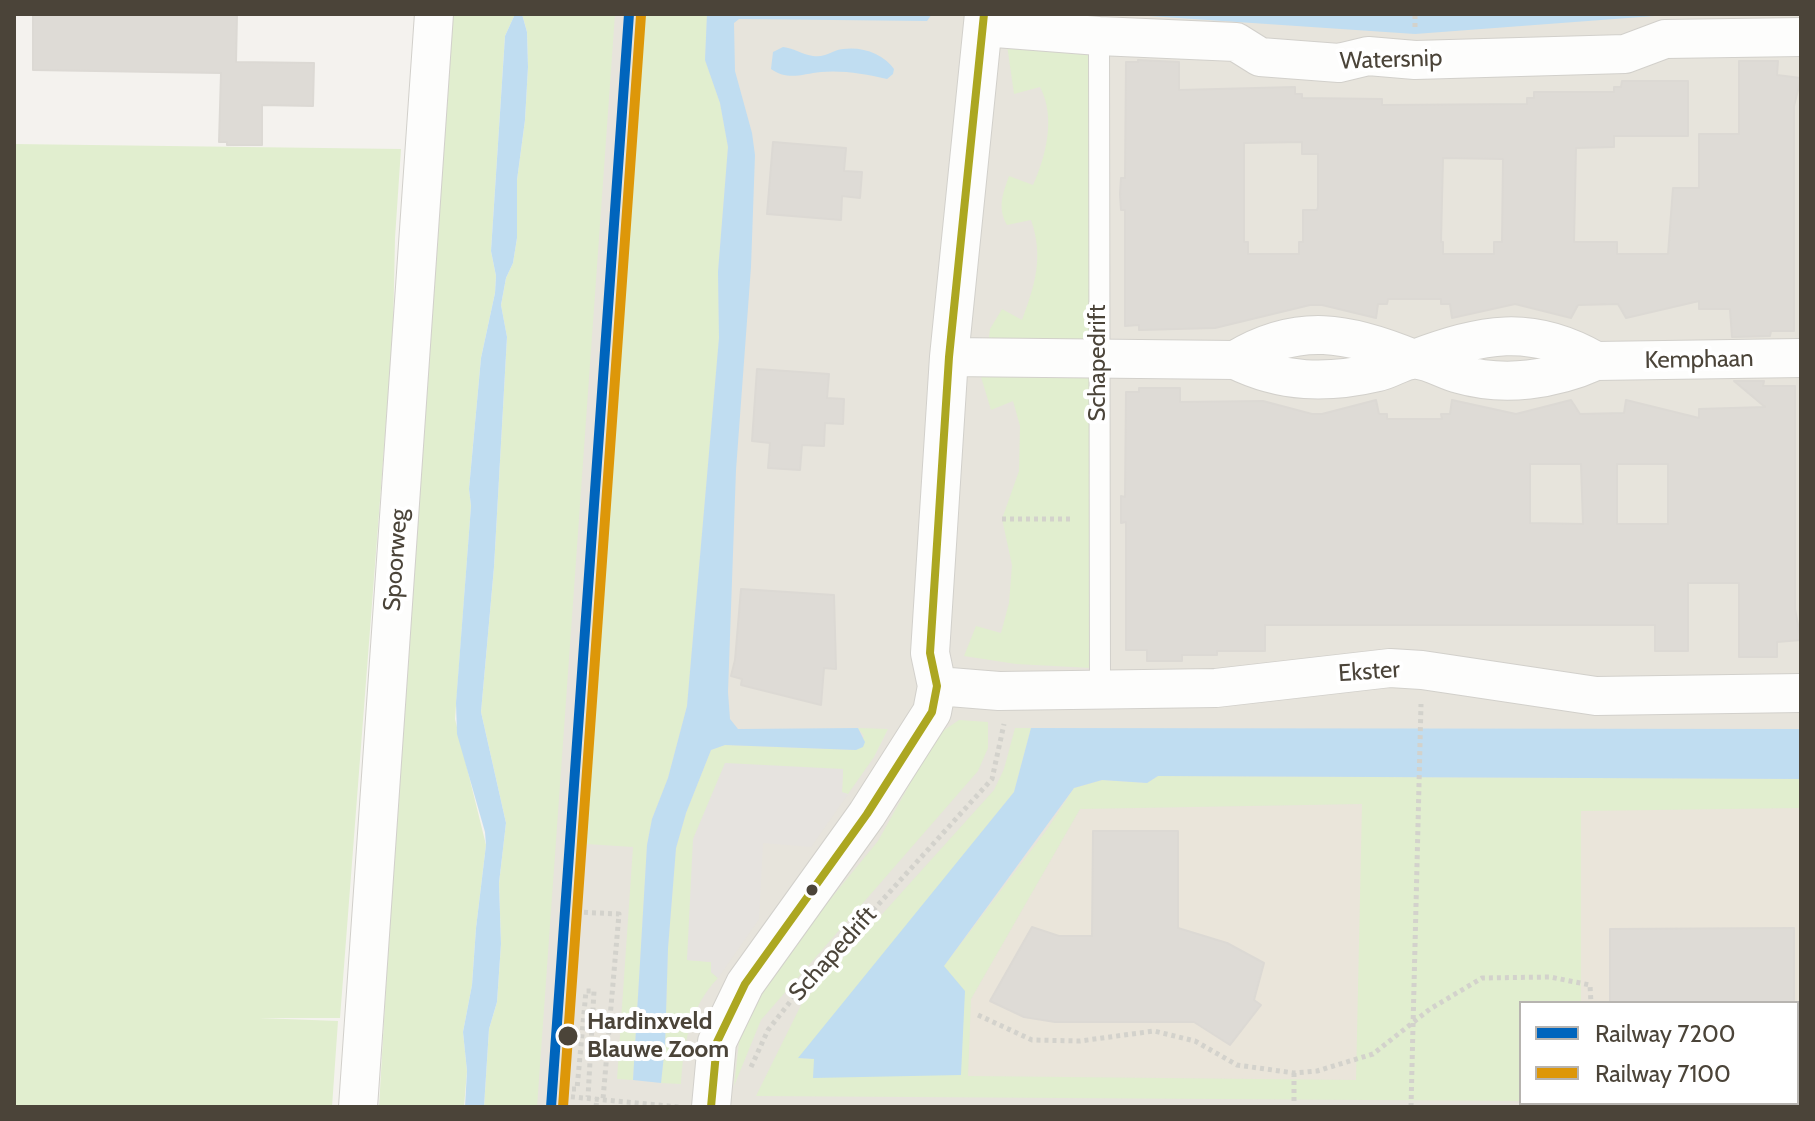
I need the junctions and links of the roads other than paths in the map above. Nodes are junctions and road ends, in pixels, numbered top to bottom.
1 (434, 14) edge
2 (983, 21) edge
3 (1099, 36) junction
4 (1801, 37) edge
5 (949, 357) junction
6 (1097, 358) junction
7 (1801, 358) edge
8 (937, 686) junction
9 (1100, 690) junction
10 (1801, 693) edge
11 (358, 1107) edge
12 (711, 1107) edge

1 - 11 street, Spoorweg
2 - 3 street, Watersnip
2 - 5 street, Schapedrift
3 - 4 street, Watersnip
3 - 6 lane, Schapedrift
5 - 6 street, Kemphaan
5 - 8 street, Schapedrift
6 - 7 street, Kemphaan
6 - 9 lane, Schapedrift
8 - 9 street, Ekster
8 - 12 street, Schapedrift
9 - 10 street, Ekster

